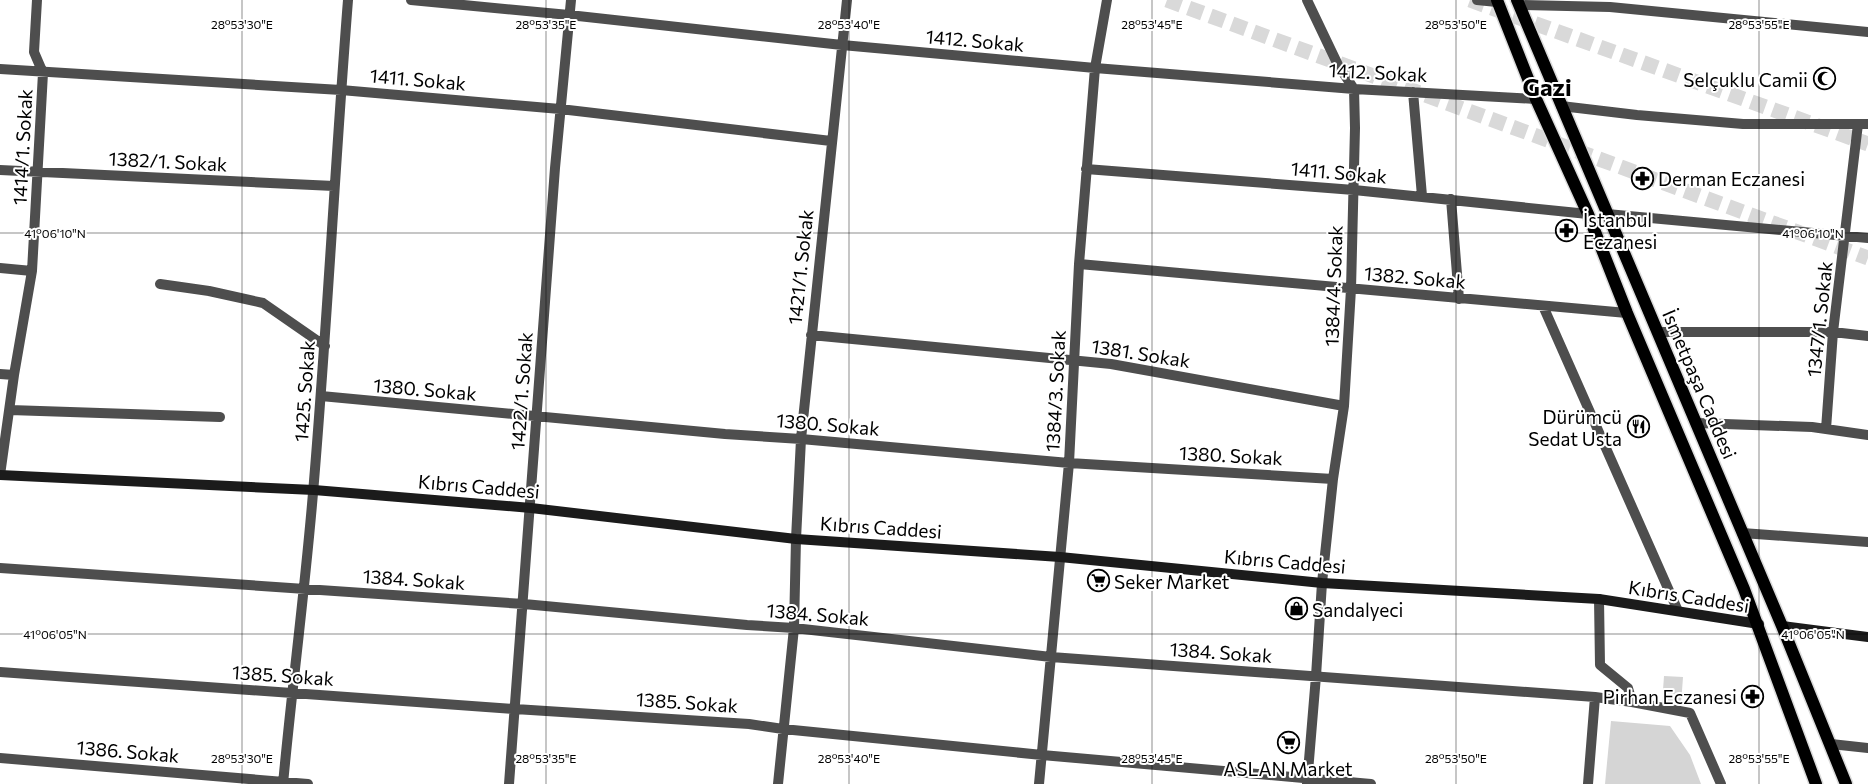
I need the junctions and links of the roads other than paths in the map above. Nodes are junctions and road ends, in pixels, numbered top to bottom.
1 (38, 0) edge
2 (348, 0) edge
3 (412, 0) edge
4 (570, 0) edge
5 (847, 0) edge
6 (1107, 0) edge
7 (1307, 0) edge
8 (1477, 0) edge
9 (1497, 1) edge
10 (1518, 2) edge
11 (569, 15) junction
12 (1868, 32) edge
13 (842, 45) junction
14 (1095, 68) junction
15 (0, 69) edge
16 (43, 73) junction
17 (1354, 89) junction
18 (341, 90) junction
19 (1413, 92) junction
20 (1536, 99) junction
21 (1561, 106) junction
22 (560, 109) junction
23 (1863, 124) edge
24 (831, 141) junction
25 (1086, 169) junction
26 (0, 170) edge
27 (38, 172) junction
28 (334, 186) junction
29 (1354, 190) junction
30 (1422, 196) junction
31 (1451, 199) junction
32 (1588, 214) junction
33 (1607, 214) junction
34 (1845, 237) junction
35 (1868, 238) edge
36 (1079, 264) junction
37 (0, 268) edge
38 (32, 271) junction
39 (160, 284) dead end
40 (1351, 289) junction
41 (1459, 299) junction
42 (1543, 306) junction
43 (1627, 313) junction
44 (1659, 332) junction
45 (1833, 332) junction
46 (811, 335) junction
47 (1868, 336) edge
48 (325, 346) junction
49 (1074, 361) junction
50 (0, 374) edge
51 (14, 375) junction
52 (320, 396) junction
53 (1344, 406) junction
54 (10, 410) junction
55 (220, 417) dead end
56 (536, 417) junction
57 (1697, 423) junction
58 (1826, 429) junction
59 (1868, 435) edge
60 (800, 439) junction
61 (1069, 463) junction
62 (0, 475) edge
63 (1333, 479) junction
64 (314, 490) junction
65 (531, 508) junction
66 (1742, 533) junction
67 (796, 539) junction
68 (1868, 542) edge
69 (1060, 557) junction
70 (0, 568) edge
71 (1322, 583) junction
72 (305, 589) junction
73 (1599, 599) junction
74 (524, 604) junction
75 (1678, 611) junction
76 (1759, 624) junction
77 (1782, 626) junction
78 (794, 628) junction
79 (1868, 637) edge
80 (1051, 657) junction
81 (0, 672) edge
82 (1316, 676) junction
83 (292, 693) junction
84 (1595, 697) junction
85 (1632, 702) junction
86 (515, 709) junction
87 (784, 729) junction
88 (1831, 744) junction
89 (1868, 748) edge
90 (1042, 755) junction
91 (0, 758) edge
92 (1307, 782) edge
93 (283, 783) edge
94 (308, 784) edge
95 (510, 784) edge
96 (778, 784) edge
97 (1039, 784) edge
98 (1371, 784) edge
99 (1588, 784) edge
100 (1721, 784) edge
101 (1816, 784) edge
102 (1846, 784) edge

1 - 16 street, 1414/1. Sokak
2 - 18 street, 1425. Sokak
3 - 11 street, 1412. Sokak
4 - 11 street, 1422/1. Sokak
5 - 13 street, 1421/1. Sokak
6 - 14 street, 1384/3. Sokak
7 - 17 street
8 - 9 street
9 - 10 main road
9 - 20 main road, İsmetpaşa Caddesi
10 - 12 street
10 - 21 main road, İsmetpaşa Caddesi
11 - 13 street, 1412. Sokak
11 - 22 street, 1422/1. Sokak
13 - 14 street, 1412. Sokak
13 - 24 street, 1421/1. Sokak
14 - 17 street, 1412. Sokak
14 - 25 street, 1384/3. Sokak
15 - 16 street, 1411. Sokak
16 - 18 street, 1411. Sokak
16 - 27 street, 1414/1. Sokak
17 - 19 street, 1412. Sokak
17 - 29 street, 1384/4. Sokak
18 - 22 street, 1411. Sokak
18 - 28 street, 1425. Sokak
19 - 20 street, 1412. Sokak
19 - 30 street
20 - 32 main road, İsmetpaşa Caddesi
21 - 23 street
21 - 33 main road, İsmetpaşa Caddesi
22 - 24 street, 1411. Sokak
22 - 56 street, 1422/1. Sokak
23 - 34 street, 1347/1. Sokak
24 - 46 street, 1421/1. Sokak
25 - 29 street, 1411. Sokak
25 - 36 street, 1384/3. Sokak
26 - 27 street, 1382/1. Sokak
27 - 28 street, 1382/1. Sokak
27 - 38 street, 1414/1. Sokak
28 - 48 street, 1425. Sokak
29 - 30 street, 1411. Sokak
29 - 40 street, 1384/4. Sokak
30 - 31 street, 1411. Sokak
31 - 32 street, 1411. Sokak
31 - 41 street
32 - 33 main road
32 - 43 main road, İsmetpaşa Caddesi
33 - 34 street
33 - 44 main road, İsmetpaşa Caddesi
34 - 35 street
34 - 45 street, 1347/1. Sokak
36 - 40 street, 1382. Sokak
36 - 49 street, 1384/3. Sokak
37 - 38 street
38 - 51 street, 1414/1. Sokak
39 - 48 street
40 - 41 street, 1382. Sokak
40 - 53 street, 1384/4. Sokak
41 - 42 street, 1382. Sokak
42 - 43 street, 1382. Sokak
42 - 75 street
43 - 76 main road, İsmetpaşa Caddesi
44 - 45 street
44 - 57 main road, İsmetpaşa Caddesi
45 - 47 street
45 - 58 street, 1347/1. Sokak
46 - 49 street, 1381. Sokak
46 - 60 street, 1421/1. Sokak
48 - 52 street, 1425. Sokak
49 - 53 street, 1381. Sokak
49 - 61 street, 1384/3. Sokak
50 - 51 street
51 - 54 street, 1414/1. Sokak
52 - 56 street, 1380. Sokak
52 - 64 street, 1425. Sokak
53 - 63 street, 1384/4. Sokak
54 - 55 street
54 - 62 street, 1414/1. Sokak
56 - 60 street, 1380. Sokak
56 - 65 street, 1422/1. Sokak
57 - 58 street
57 - 66 main road, İsmetpaşa Caddesi
58 - 59 street
60 - 61 street, 1380. Sokak
60 - 67 street, 1421/1. Sokak
61 - 63 street, 1380. Sokak
61 - 69 street, 1384/3. Sokak
62 - 64 main road, Kıbrıs Caddesi
63 - 71 street, 1384/4. Sokak
64 - 65 main road, Kıbrıs Caddesi
64 - 72 street, 1425. Sokak
65 - 67 main road, Kıbrıs Caddesi
65 - 74 street, 1422/1. Sokak
66 - 68 street
66 - 77 main road, İsmetpaşa Caddesi
67 - 69 main road, Kıbrıs Caddesi
67 - 78 street, 1421/1. Sokak
69 - 71 main road, Kıbrıs Caddesi
69 - 80 street, 1384/3. Sokak
70 - 72 street, 1384. Sokak
71 - 73 main road, Kıbrıs Caddesi
71 - 82 street, 1384/4. Sokak
72 - 74 street, 1384. Sokak
72 - 83 street, 1425. Sokak
73 - 75 main road, Kıbrıs Caddesi
73 - 85 street
74 - 78 street, 1384. Sokak
74 - 86 street, 1422/1. Sokak
75 - 76 main road, Kıbrıs Caddesi
76 - 77 main road
76 - 101 main road, İsmetpaşa Caddesi
77 - 79 main road
77 - 88 main road, İsmetpaşa Caddesi
78 - 80 street, 1384. Sokak
78 - 87 street, 1421/1. Sokak
80 - 82 street, 1384. Sokak
80 - 90 street, 1384/3. Sokak
81 - 83 street, 1385. Sokak
82 - 84 street, 1384. Sokak
82 - 92 street, 1384/4. Sokak
83 - 86 street, 1385. Sokak
83 - 93 street, 1425. Sokak
84 - 85 street, 1384. Sokak
84 - 99 street
85 - 100 street, 1384. Sokak
86 - 87 street, 1385. Sokak
86 - 95 street, 1422/1. Sokak
87 - 90 street, 1385. Sokak
87 - 96 street, 1421/1. Sokak
88 - 89 street
88 - 102 main road, İsmetpaşa Caddesi
90 - 92 street, 1385. Sokak
90 - 97 street, 1384/3. Sokak
91 - 93 street, 1386. Sokak
92 - 98 street, 1385. Sokak
93 - 94 street, 1386. Sokak

